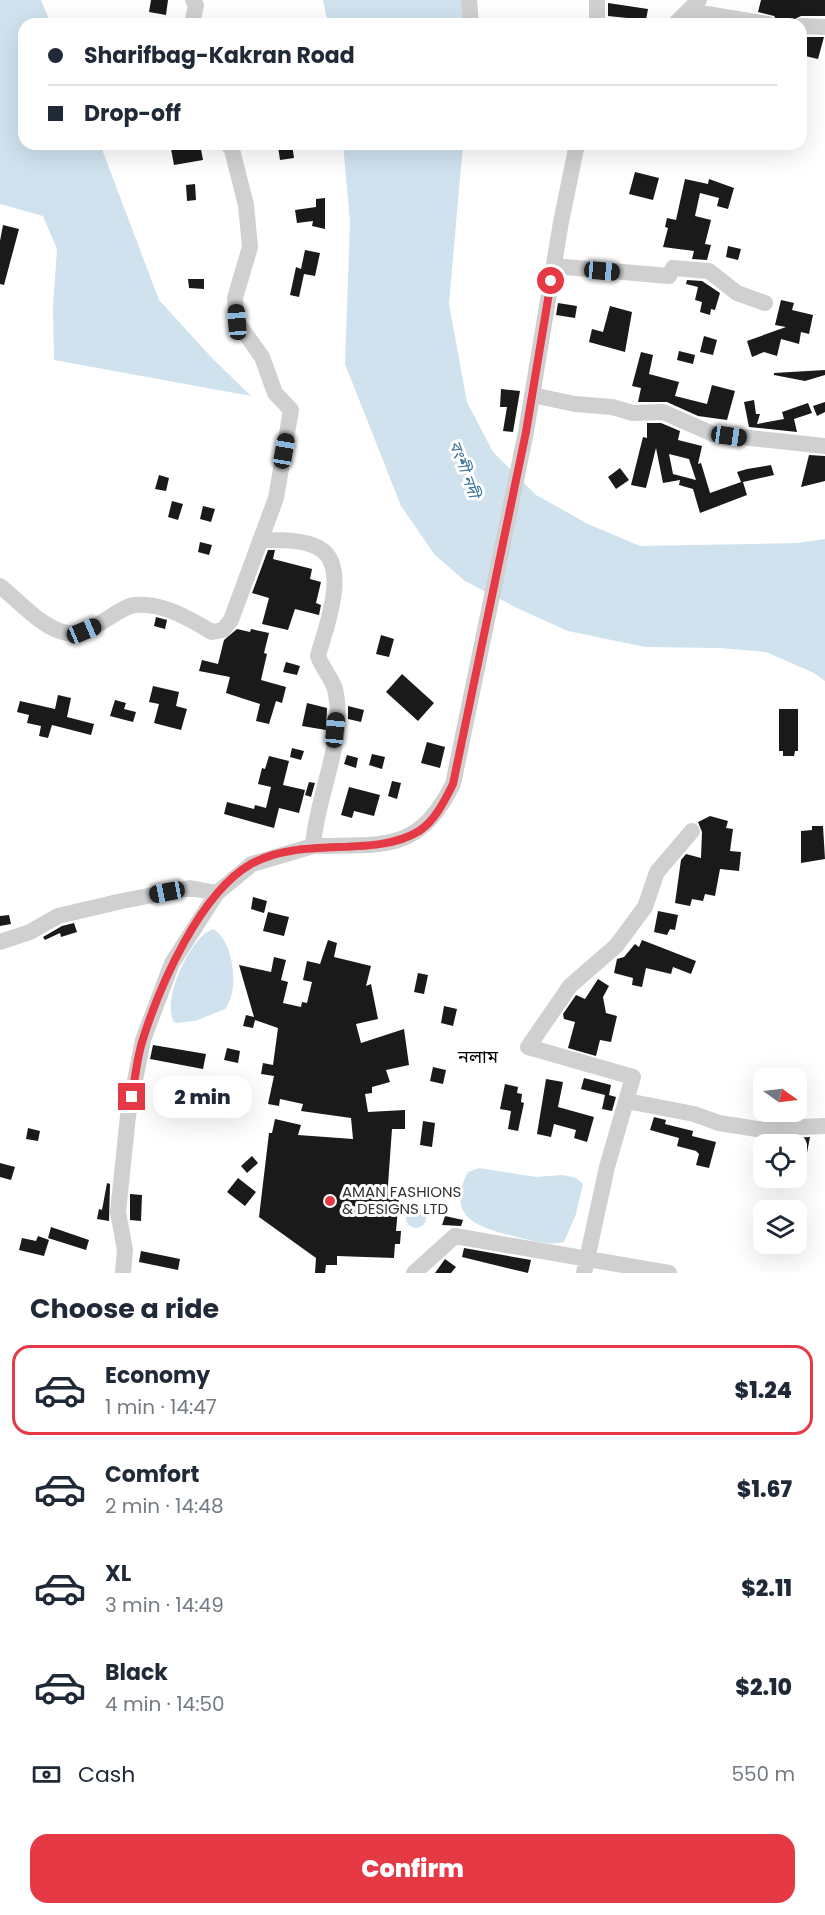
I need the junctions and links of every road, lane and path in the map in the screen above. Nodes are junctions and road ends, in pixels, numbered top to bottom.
1 (193, 0) edge
2 (469, 0) edge
3 (597, 0) edge
4 (694, 5) edge
5 (193, 18) edge
6 (470, 18) edge
7 (597, 18) edge
8 (681, 18) edge
9 (745, 18) edge
10 (807, 27) edge
11 (825, 27) edge
12 (232, 150) edge
13 (576, 150) edge
14 (554, 266) junction
15 (765, 303) dead end
16 (532, 395) junction
17 (825, 446) edge
18 (260, 540) junction
19 (0, 586) edge
20 (692, 831) dead end
21 (313, 846) junction
22 (217, 893) junction
23 (0, 942) edge
24 (627, 1101) junction
25 (825, 1126) edge
26 (586, 1266) edge
27 (123, 1273) edge
28 (414, 1273) edge
29 (669, 1273) edge

1 - 5 street
2 - 6 street
3 - 7 street
4 - 8 street
4 - 9 street
10 - 11 street
12 - 18 street
13 - 14 street
14 - 15 street
14 - 16 street
16 - 17 street
16 - 21 street
18 - 19 street
18 - 21 street
20 - 24 street
21 - 22 street
22 - 23 street
22 - 27 street
24 - 25 street
24 - 26 street
26 - 28 street
26 - 29 street

